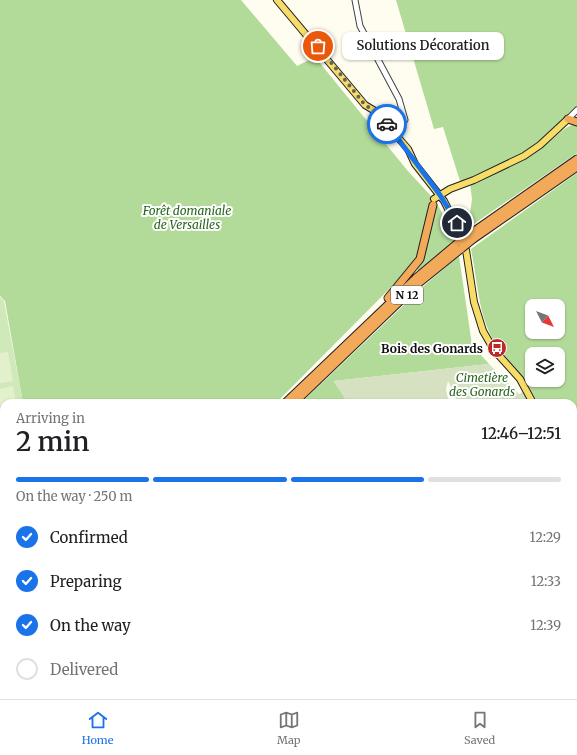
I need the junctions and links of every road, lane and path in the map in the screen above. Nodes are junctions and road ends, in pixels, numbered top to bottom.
1 (277, 0) edge
2 (355, 0) edge
3 (577, 110) edge
4 (568, 119) junction
5 (577, 122) edge
6 (393, 132) junction
7 (577, 159) edge
8 (577, 167) edge
9 (430, 182) junction
10 (440, 195) junction
11 (434, 202) junction
12 (462, 235) dead end
13 (471, 237) junction
14 (462, 247) junction
15 (377, 314) junction
16 (289, 399) edge
17 (298, 399) edge
18 (531, 399) edge

1 - 6 main road
2 - 6 street
3 - 4 street
4 - 5 highway
4 - 10 main road
6 - 9 main road
7 - 13 highway, N 12
8 - 13 highway, N 12
9 - 10 main road
9 - 11 main road
10 - 11 main road
10 - 12 main road
11 - 15 highway
13 - 14 highway, N 12, bridge
14 - 15 highway, N 12
14 - 17 highway, N 12
14 - 18 main road
15 - 16 highway, N 12

